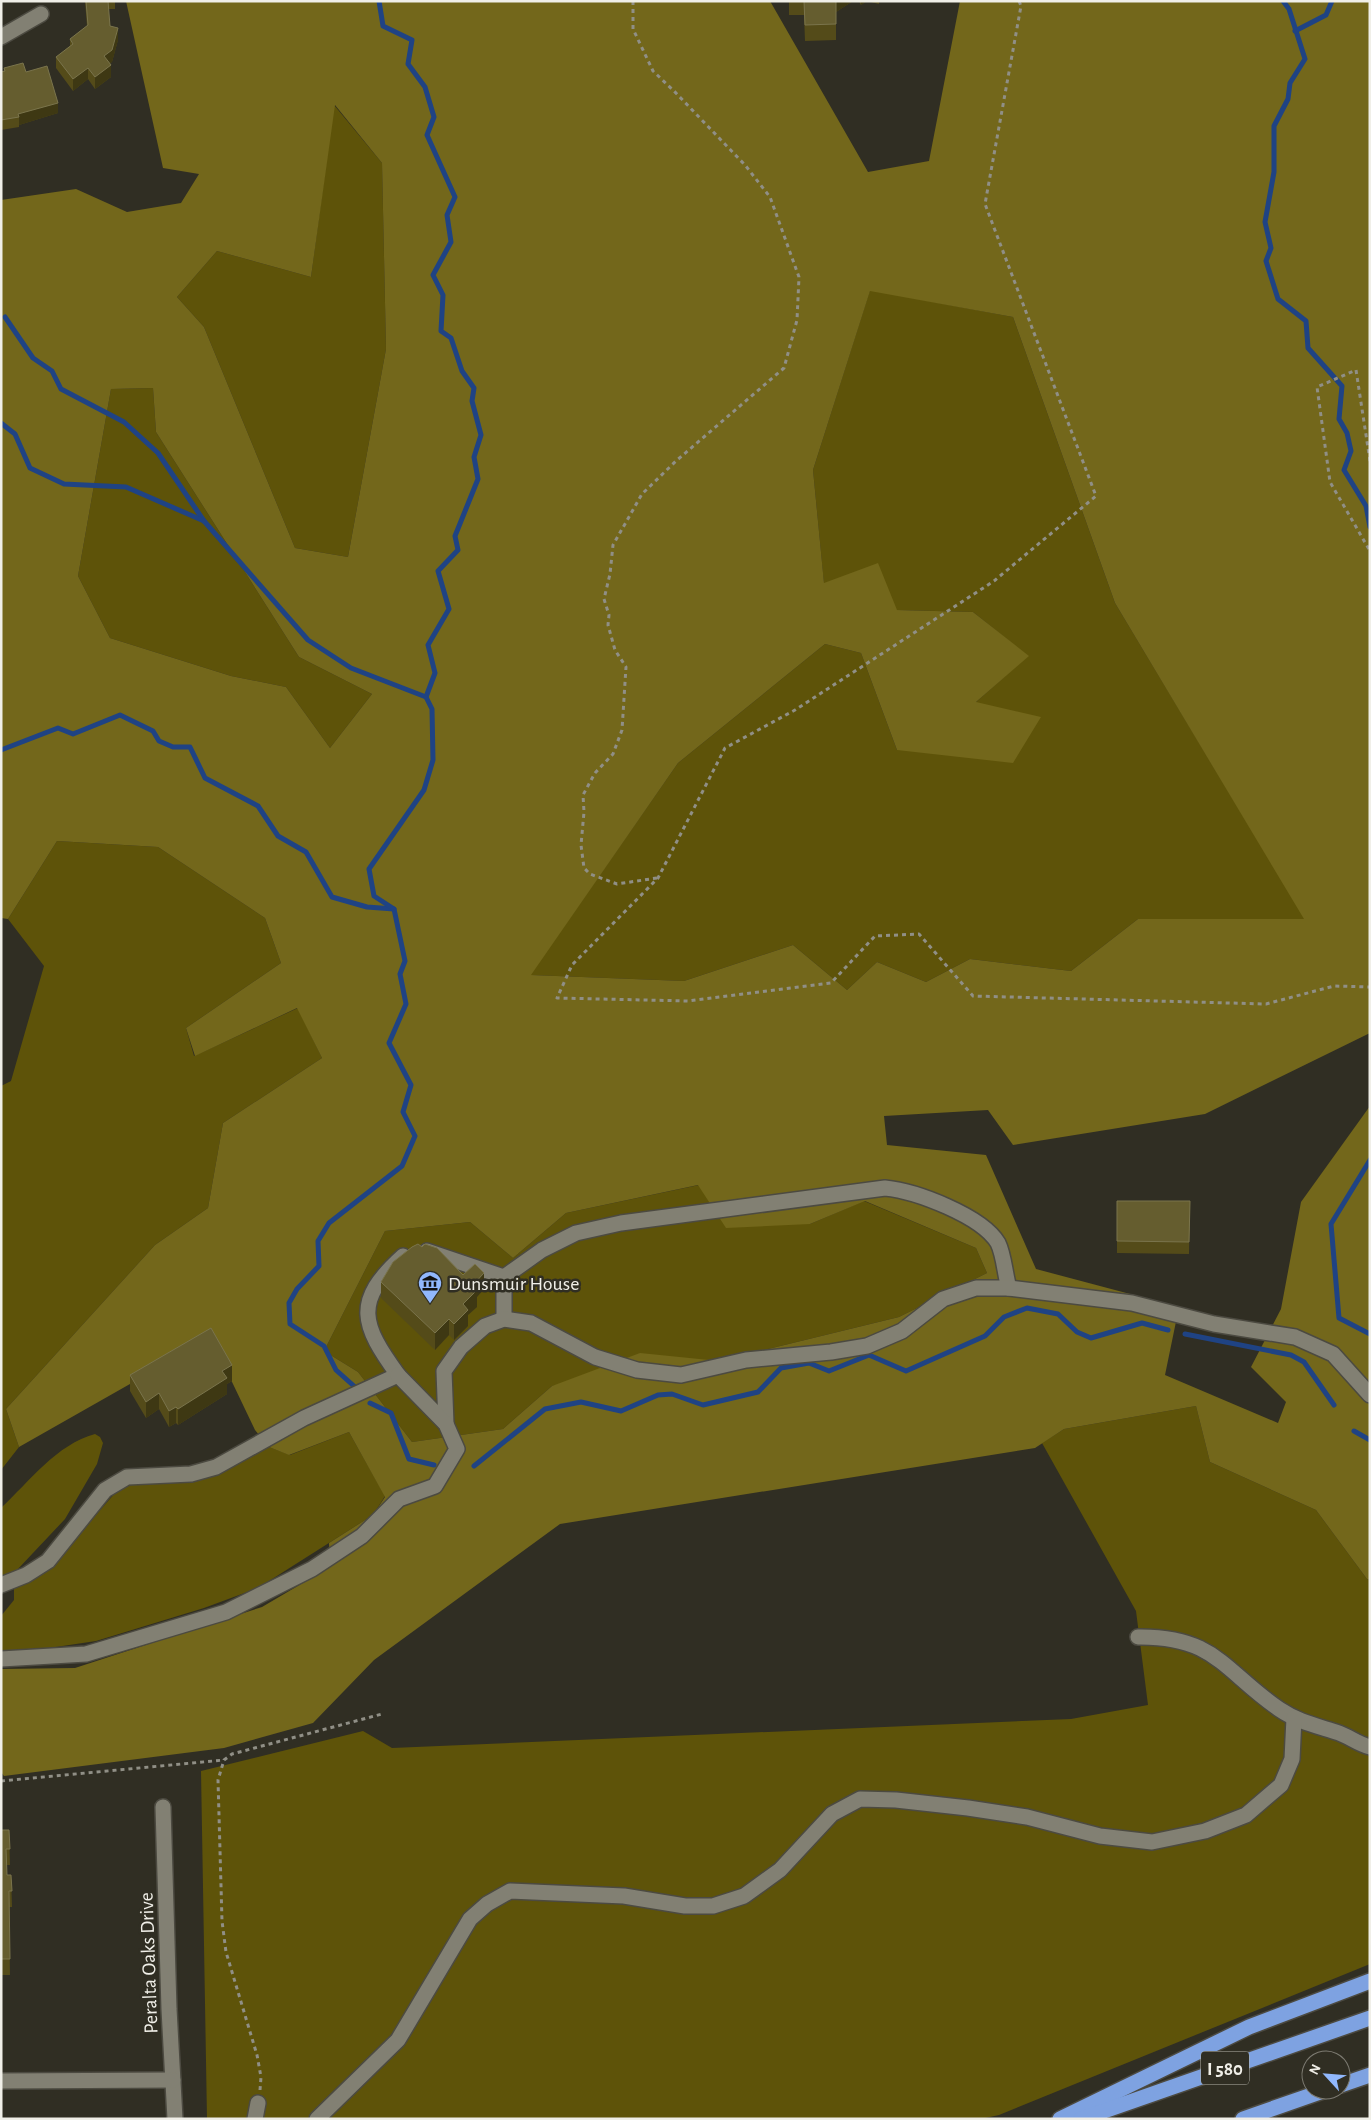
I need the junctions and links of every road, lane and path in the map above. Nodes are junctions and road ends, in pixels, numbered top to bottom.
1 (633, 1) edge
2 (1019, 1) edge
3 (41, 14) dead end
4 (1, 37) edge
5 (1370, 461) edge
6 (1370, 551) edge
7 (658, 878) junction
8 (1370, 987) edge
9 (504, 1276) junction
10 (1009, 1288) junction
11 (504, 1319) junction
12 (398, 1375) junction
13 (1370, 1395) edge
14 (446, 1424) junction
15 (1, 1585) edge
16 (1138, 1637) dead end
17 (1, 1658) edge
18 (382, 1714) dead end
19 (1294, 1718) junction
20 (1370, 1747) edge
21 (224, 1760) junction
22 (1, 1781) edge
23 (163, 1807) dead end
24 (1370, 1981) edge
25 (1370, 2018) edge
26 (1370, 2075) edge
27 (173, 2080) junction
28 (1, 2081) edge
29 (1351, 2082) edge
30 (1301, 2099) edge
31 (258, 2103) joint
32 (176, 2119) edge
33 (255, 2119) edge
34 (318, 2119) edge
35 (1060, 2119) edge
36 (1081, 2119) edge
37 (1242, 2119) edge

1 - 7 path
2 - 7 path
3 - 4 street
5 - 6 path
7 - 8 path
9 - 10 street
9 - 11 street
9 - 12 street
10 - 11 street
10 - 13 street
11 - 14 street
12 - 14 street
12 - 15 street
14 - 17 street
16 - 19 street
18 - 21 path
19 - 20 street
19 - 34 street
21 - 22 path
21 - 31 path
23 - 27 street, Peralta Oaks Drive
24 - 35 highway
25 - 36 highway, I 580
26 - 29 highway
27 - 28 street
27 - 32 street, Peralta Oaks Drive
30 - 37 highway
31 - 33 street

